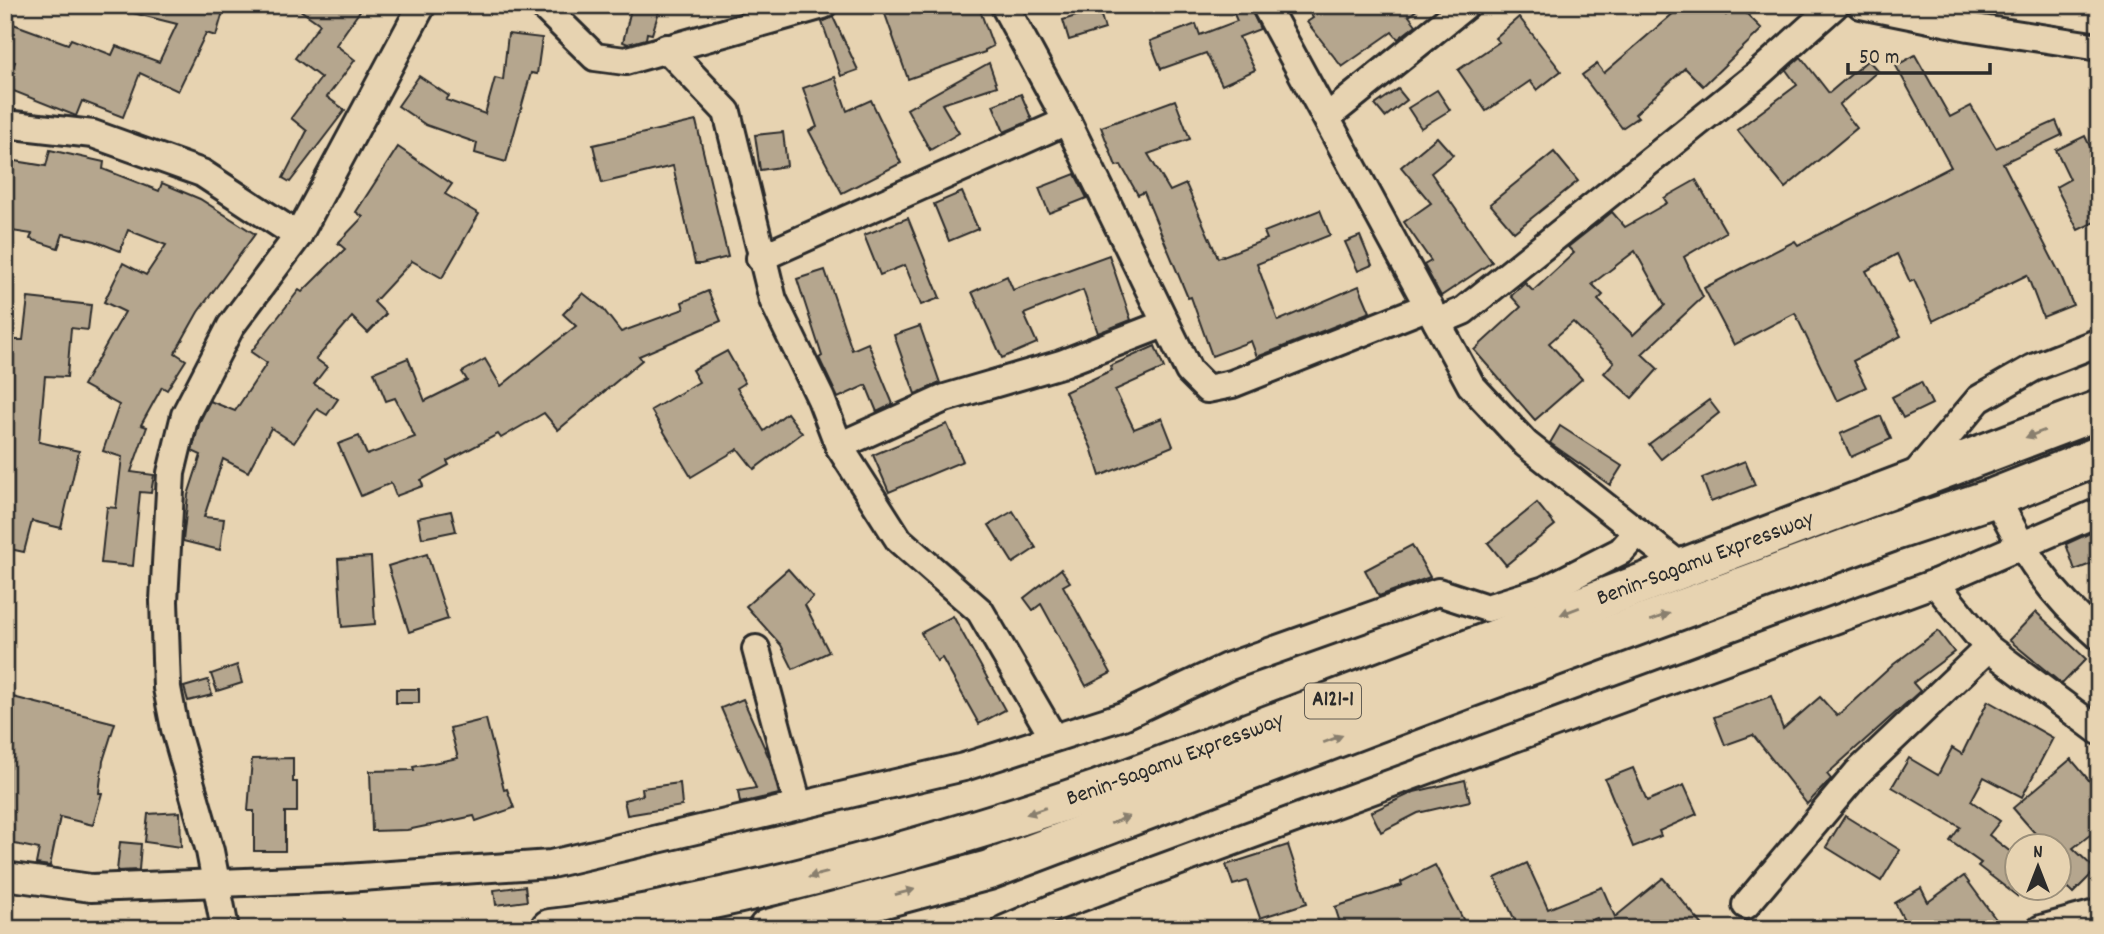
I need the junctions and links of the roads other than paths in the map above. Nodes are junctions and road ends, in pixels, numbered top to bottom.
1 (422, 5) edge
2 (542, 5) edge
3 (823, 5) edge
4 (1004, 5) edge
5 (1265, 5) edge
6 (1466, 5) edge
7 (1835, 5) edge
8 (1861, 5) edge
9 (2099, 47) edge
10 (666, 48) junction
11 (1327, 117) junction
12 (1067, 121) junction
13 (5, 124) edge
14 (298, 236) junction
15 (760, 258) junction
16 (1433, 314) junction
17 (1164, 324) junction
18 (2099, 341) edge
19 (2099, 410) edge
20 (839, 446) junction
21 (2099, 456) edge
22 (1892, 489) junction
23 (1996, 496) junction
24 (2099, 512) edge
25 (1638, 532) junction
26 (1891, 532) junction
27 (2020, 546) junction
28 (1683, 568) junction
29 (1935, 583) junction
30 (2099, 636) edge
31 (1988, 648) junction
32 (756, 649) dead end
33 (2099, 731) edge
34 (1053, 737) junction
35 (798, 804) junction
36 (5, 876) edge
37 (216, 881) junction
38 (1746, 905) dead end
39 (2099, 913) edge
40 (225, 929) edge
41 (550, 929) edge
42 (768, 929) edge
43 (1005, 929) edge
44 (2041, 929) edge

1 - 14 street
2 - 10 street
3 - 10 street
4 - 12 street
5 - 11 street
6 - 11 street
7 - 16 street
8 - 9 street
10 - 15 street
11 - 16 street
12 - 15 street
12 - 17 street
13 - 14 street
14 - 37 street
15 - 20 street
16 - 17 street
16 - 25 street
17 - 20 street
18 - 22 street
19 -> 22 highway, Benin-Sagamu Expressway / A121-1
20 - 34 street
21 - 23 highway, Benin-Sagamu Expressway / A121-1
22 - 26 highway
22 - 28 highway, Benin-Sagamu Expressway / A121-1
23 - 26 highway, Benin-Sagamu Expressway / A121-1
23 - 27 street
24 - 27 street
25 - 28 street
25 - 34 street
42 -> 26 highway, Benin-Sagamu Expressway / A121-1
27 - 29 street
27 - 30 street
28 -> 41 highway, Benin-Sagamu Expressway / A121-1
29 - 31 street
29 - 43 street
31 - 33 street
31 - 38 street
32 - 35 street
34 - 35 street
35 - 37 street
36 - 37 street
37 - 40 street
39 - 44 street

